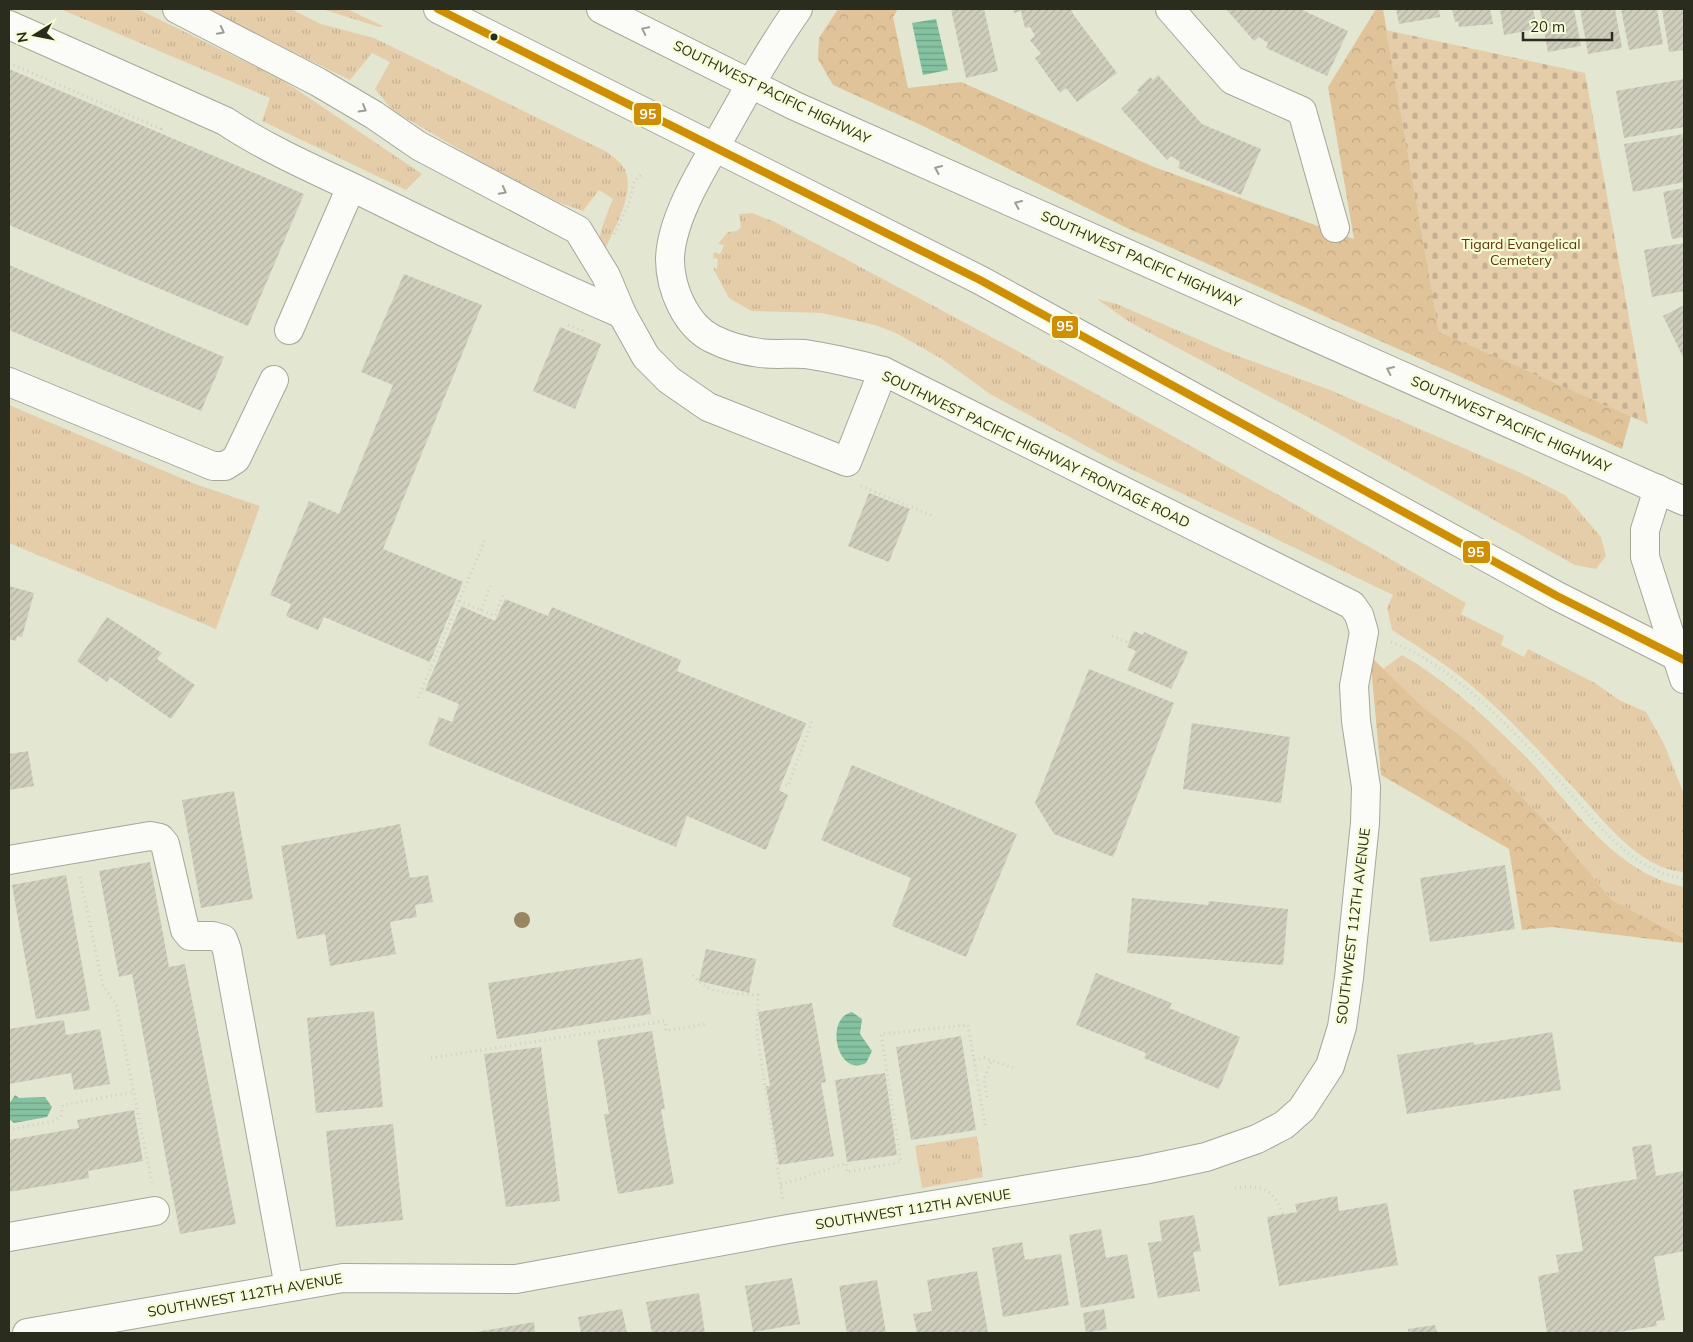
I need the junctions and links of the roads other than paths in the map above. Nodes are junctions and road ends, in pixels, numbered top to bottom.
1 (177, 9) edge
2 (438, 9) edge
3 (601, 9) edge
4 (798, 9) edge
5 (1170, 9) edge
6 (9, 25) edge
7 (751, 83) junction
8 (715, 146) junction
9 (351, 187) junction
10 (1335, 228) dead end
11 (622, 314) junction
12 (288, 330) dead end
13 (883, 371) junction
14 (274, 380) dead end
15 (9, 382) edge
16 (1658, 489) junction
17 (1684, 501) edge
18 (1364, 632) joint
19 (1682, 666) edge
20 (9, 860) edge
21 (155, 1211) road end
22 (9, 1237) edge
23 (288, 1287) junction
24 (27, 1333) edge

1 -> 11 main road
2 - 8 main road
7 -> 3 main road, SOUTHWEST PACIFIC HIGHWAY
4 - 7 main road, SOUTHWEST PACIFIC HIGHWAY FRONTAGE ROAD
5 - 10 main road
6 - 9 main road
7 - 8 main road, SOUTHWEST PACIFIC HIGHWAY FRONTAGE ROAD
16 -> 7 main road, SOUTHWEST PACIFIC HIGHWAY
8 - 13 main road, SOUTHWEST PACIFIC HIGHWAY FRONTAGE ROAD
8 - 19 main road
9 - 11 main road
9 - 12 main road
11 - 13 main road
13 - 18 main road, SOUTHWEST PACIFIC HIGHWAY FRONTAGE ROAD
14 - 15 main road
16 - 17 main road, SOUTHWEST PACIFIC HIGHWAY
16 - 19 main road
18 - 23 main road, SOUTHWEST 112TH AVENUE
20 - 23 main road
21 - 22 main road
23 - 24 main road, SOUTHWEST 112TH AVENUE

